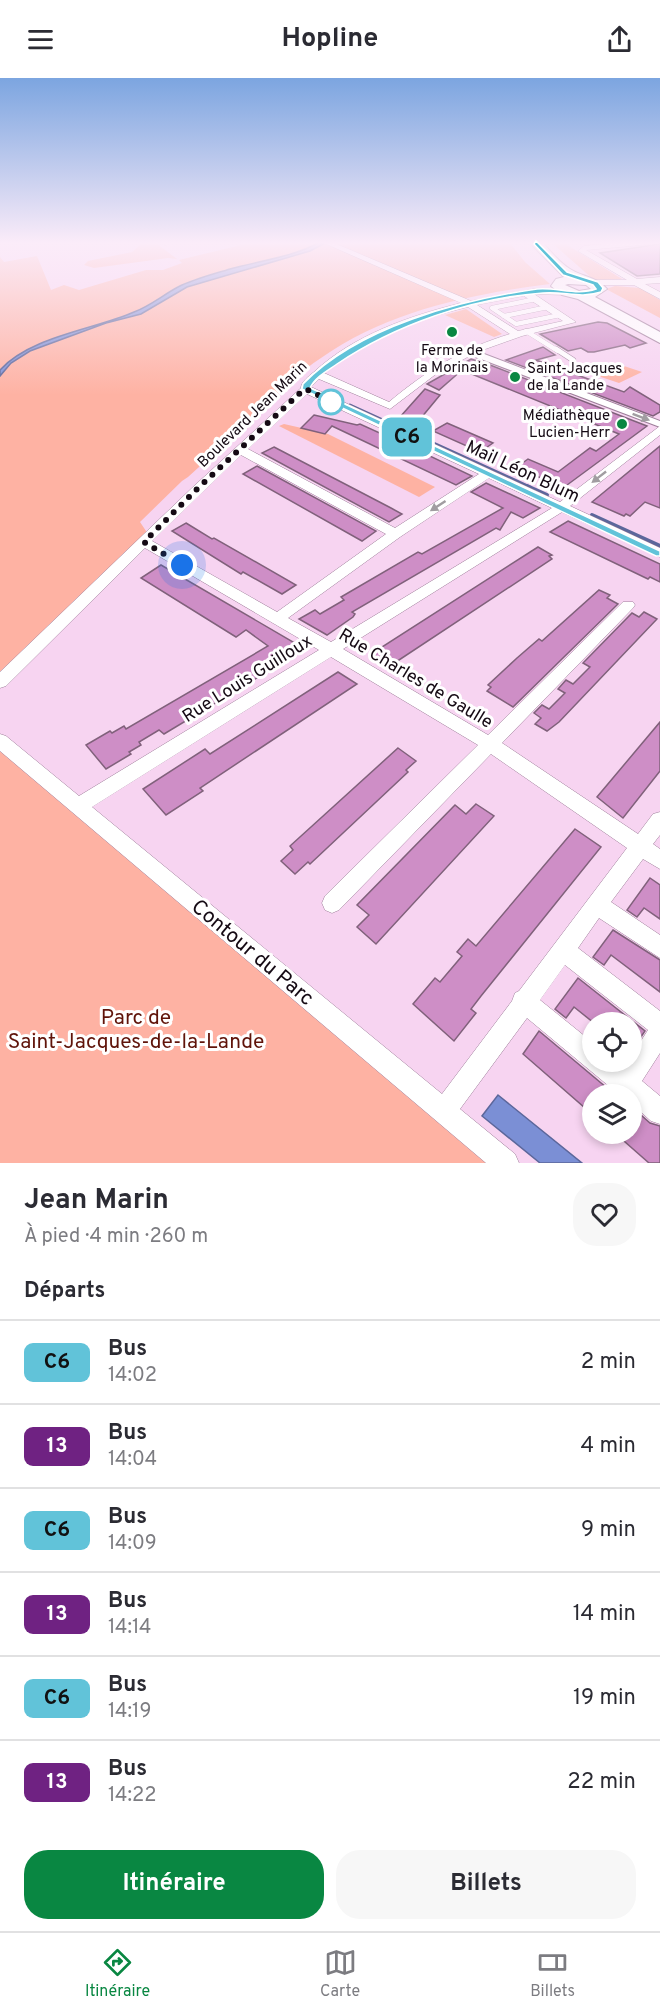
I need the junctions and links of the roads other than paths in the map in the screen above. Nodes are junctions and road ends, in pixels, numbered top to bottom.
1 (446, 294) edge
2 (523, 294) edge
3 (527, 294) edge
4 (571, 294) edge
5 (600, 294) edge
6 (536, 299) junction
7 (470, 304) junction
8 (548, 307) junction
9 (560, 315) junction
10 (504, 316) junction
11 (526, 331) junction
12 (660, 332) edge
13 (516, 334) junction
14 (660, 338) edge
15 (468, 351) junction
16 (573, 360) dead end
17 (317, 374) junction
18 (306, 389) junction
19 (660, 424) edge
20 (660, 429) edge
21 (240, 450) junction
22 (487, 474) junction
23 (560, 508) junction
24 (395, 534) junction
25 (141, 546) junction
26 (660, 554) edge
27 (628, 604) dead end
28 (276, 620) junction
29 (331, 649) junction
30 (0, 682) edge
31 (0, 741) edge
32 (489, 743) junction
33 (78, 806) junction
34 (660, 820) edge
35 (640, 847) junction
36 (660, 860) edge
37 (332, 903) dead end
38 (612, 915) junction
39 (660, 948) edge
40 (562, 950) junction
41 (523, 1001) junction
42 (658, 1021) edge
43 (642, 1043) edge
44 (582, 1049) edge
45 (610, 1072) edge
46 (621, 1082) edge
47 (444, 1111) junction
48 (660, 1112) edge
49 (506, 1163) edge

1 - 7 street
2 - 7 street, Boulevard Jean Marin
3 - 6 street
4 - 14 main road
5 - 12 main road
6 - 8 street
6 - 10 lane
7 - 13 street
7 - 17 street, Boulevard Jean Marin
8 - 9 street
8 - 10 lane
9 - 10 lane
9 - 11 street
11 - 13 street
11 - 16 lane
13 - 15 street
15 - 17 street
15 -> 19 street
17 - 18 street, Boulevard Jean Marin
18 - 21 street, Boulevard Jean Marin
18 - 22 street, Mail Léon Blum
20 -> 23 street, Rue Louis Guilloux
21 - 24 street
21 - 25 street, Boulevard Jean Marin
22 - 23 street, Mail Léon Blum
22 -> 24 street
23 - 26 street, Mail Léon Blum
23 - 29 street, Rue Louis Guilloux
24 - 28 street
25 - 28 street, Rue Charles de Gaulle
25 - 30 street
27 - 32 street
28 - 29 street, Rue Charles de Gaulle
29 - 32 street, Rue Charles de Gaulle
29 - 33 street, Rue Louis Guilloux
31 - 33 street, Contour du Parc
32 - 35 street, Rue Charles de Gaulle
32 - 37 street
33 - 47 street, Contour du Parc
34 - 35 street
35 - 36 street, Rue Charles de Gaulle
35 - 38 street
38 - 39 street
38 - 40 street
40 - 41 street
40 - 42 street
41 - 44 street
41 - 47 street
42 - 43 street
42 - 46 street
45 - 46 street
46 - 48 street
47 - 49 street, Contour du Parc

